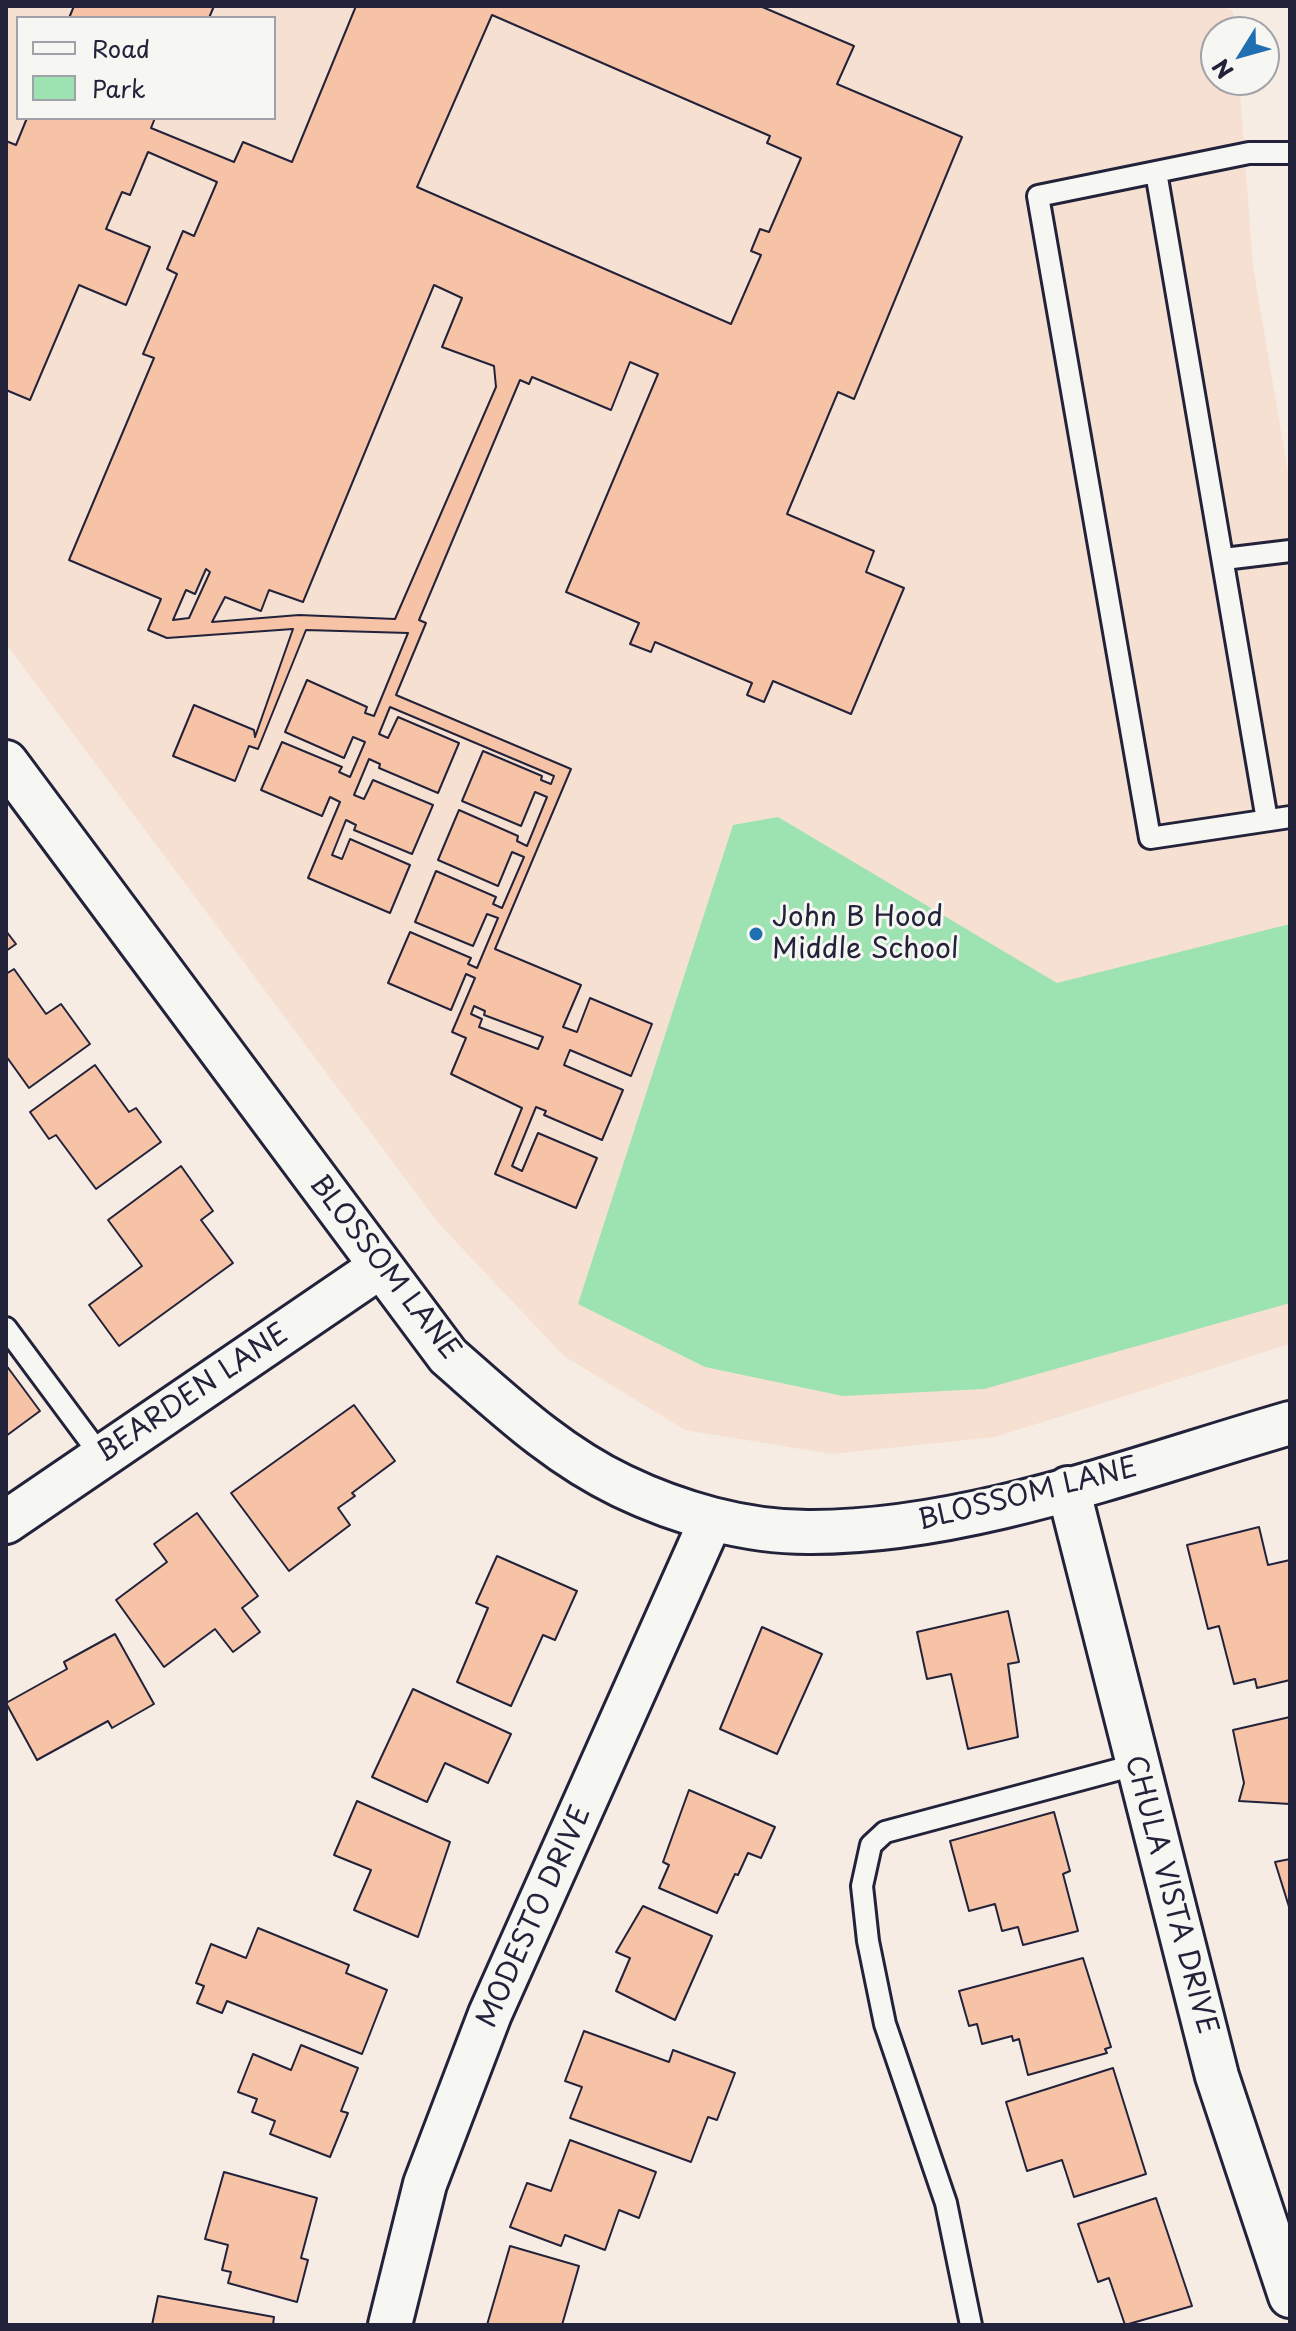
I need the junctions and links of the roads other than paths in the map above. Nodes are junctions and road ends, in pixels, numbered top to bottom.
1 (1290, 153) edge
2 (1156, 172) junction
3 (1290, 551) edge
4 (1224, 559) junction
5 (6, 762) edge
6 (1290, 817) edge
7 (1267, 820) junction
8 (380, 1267) junction
9 (6, 1328) edge
10 (1290, 1423) edge
11 (101, 1456) junction
12 (1068, 1488) junction
13 (711, 1520) junction
14 (6, 1522) edge
15 (1135, 1765) junction
16 (1290, 2296) edge
17 (390, 2325) edge
18 (971, 2325) edge

1 - 2 lane
2 - 4 lane
2 - 7 lane
3 - 4 lane
4 - 7 lane
5 - 8 street, BLOSSOM LANE
6 - 7 lane
8 - 11 street, BEARDEN LANE
8 - 13 street, BLOSSOM LANE
9 - 11 lane
10 - 12 street, BLOSSOM LANE
11 - 14 street, BEARDEN LANE
12 - 13 street, BLOSSOM LANE
12 - 15 street, CHULA VISTA DRIVE
13 - 17 street, MODESTO DRIVE
15 - 16 street, CHULA VISTA DRIVE
15 - 18 lane

